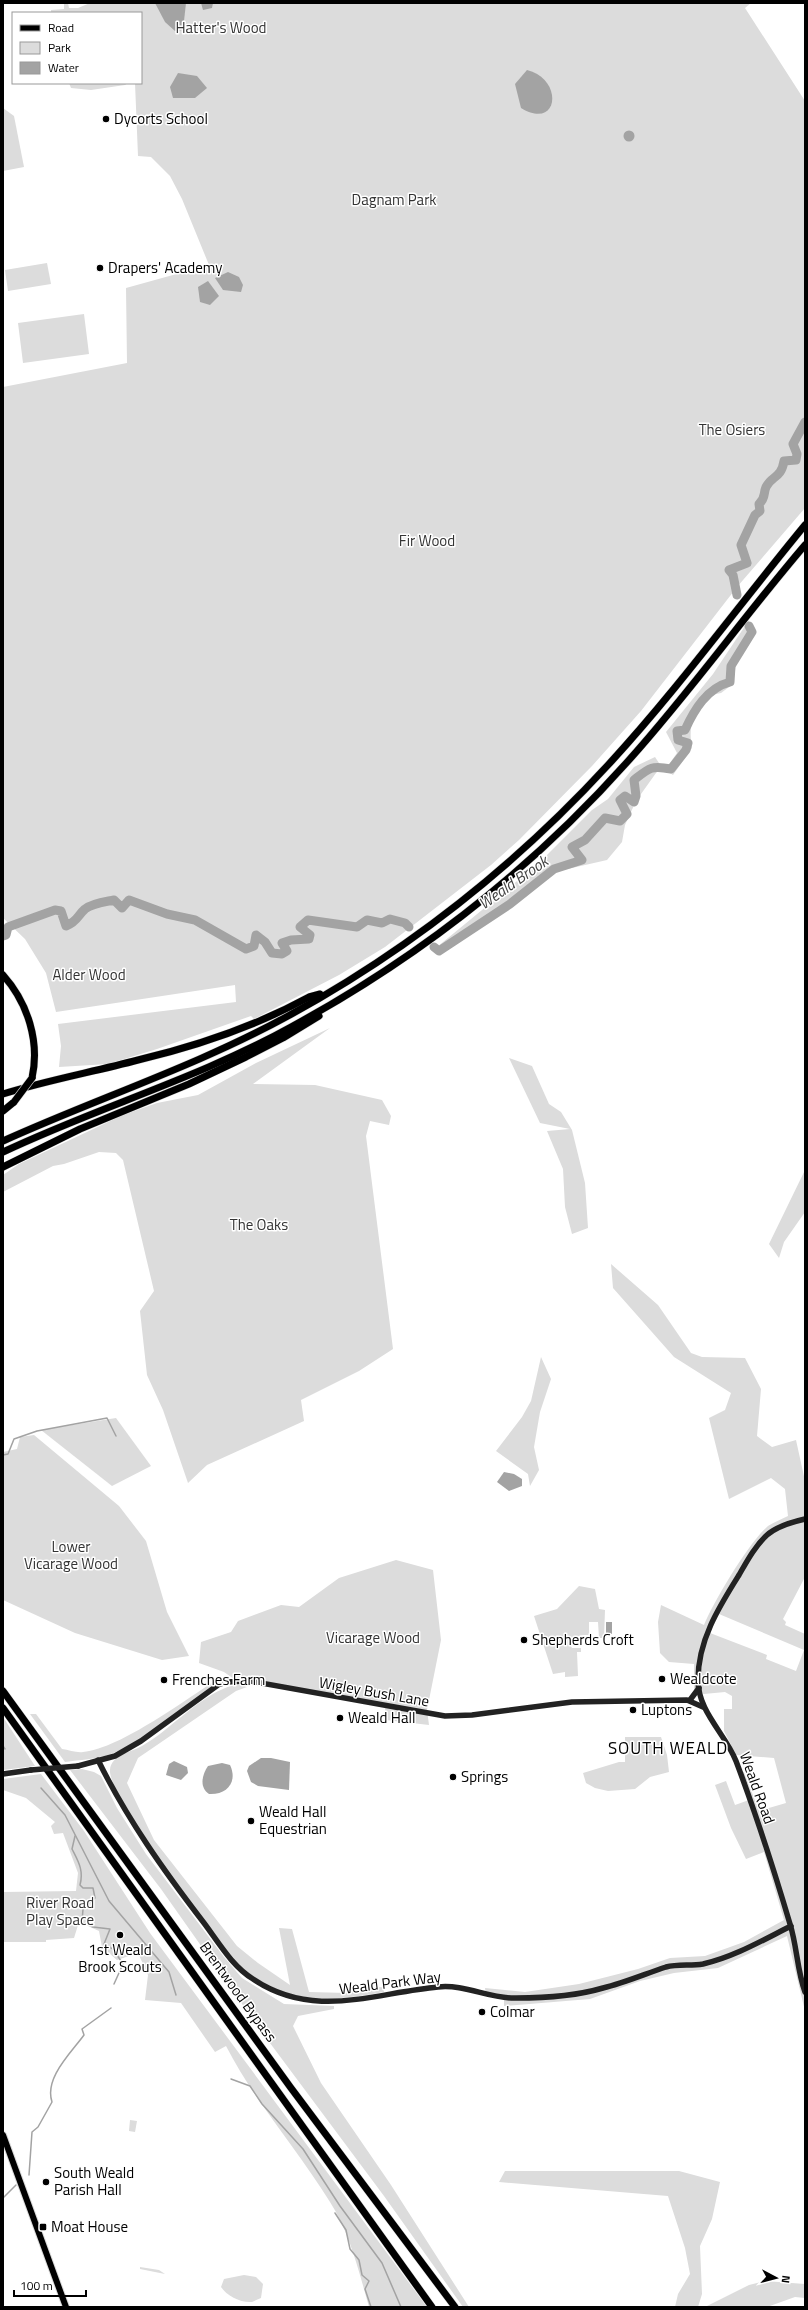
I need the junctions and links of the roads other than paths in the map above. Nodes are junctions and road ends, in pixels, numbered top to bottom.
1 (805, 525) edge
2 (805, 544) edge
3 (4, 976) edge
4 (326, 993) junction
5 (334, 1003) junction
6 (3, 1094) edge
7 (3, 1110) edge
8 (104, 1110) junction
9 (3, 1140) edge
10 (3, 1152) edge
11 (3, 1166) edge
12 (805, 1519) edge
13 (699, 1688) junction
14 (3, 1691) edge
15 (690, 1700) junction
16 (703, 1707) junction
17 (3, 1708) edge
18 (98, 1760) junction
19 (3, 1774) edge
20 (791, 1926) junction
21 (805, 1992) edge
22 (3, 2135) edge
23 (66, 2307) edge
24 (432, 2307) edge
25 (455, 2307) edge

1 - 4 highway
2 - 5 highway
3 - 7 highway, bridge
4 - 6 highway
4 - 9 highway
5 - 8 highway
5 - 11 highway
8 - 10 highway
8 - 11 highway
12 - 13 street, Weald Road
13 - 15 street
13 - 16 street, Weald Road
14 - 25 highway, Brentwood Bypass
15 - 16 street, Wigley Bush Lane
15 - 18 street, Wigley Bush Lane
16 - 20 street, Weald Road
17 - 24 highway, Brentwood Bypass
18 - 19 street, Wigley Bush Lane, bridge
18 - 20 street, Weald Park Way
20 - 21 street, Weald Road
22 - 23 main road

